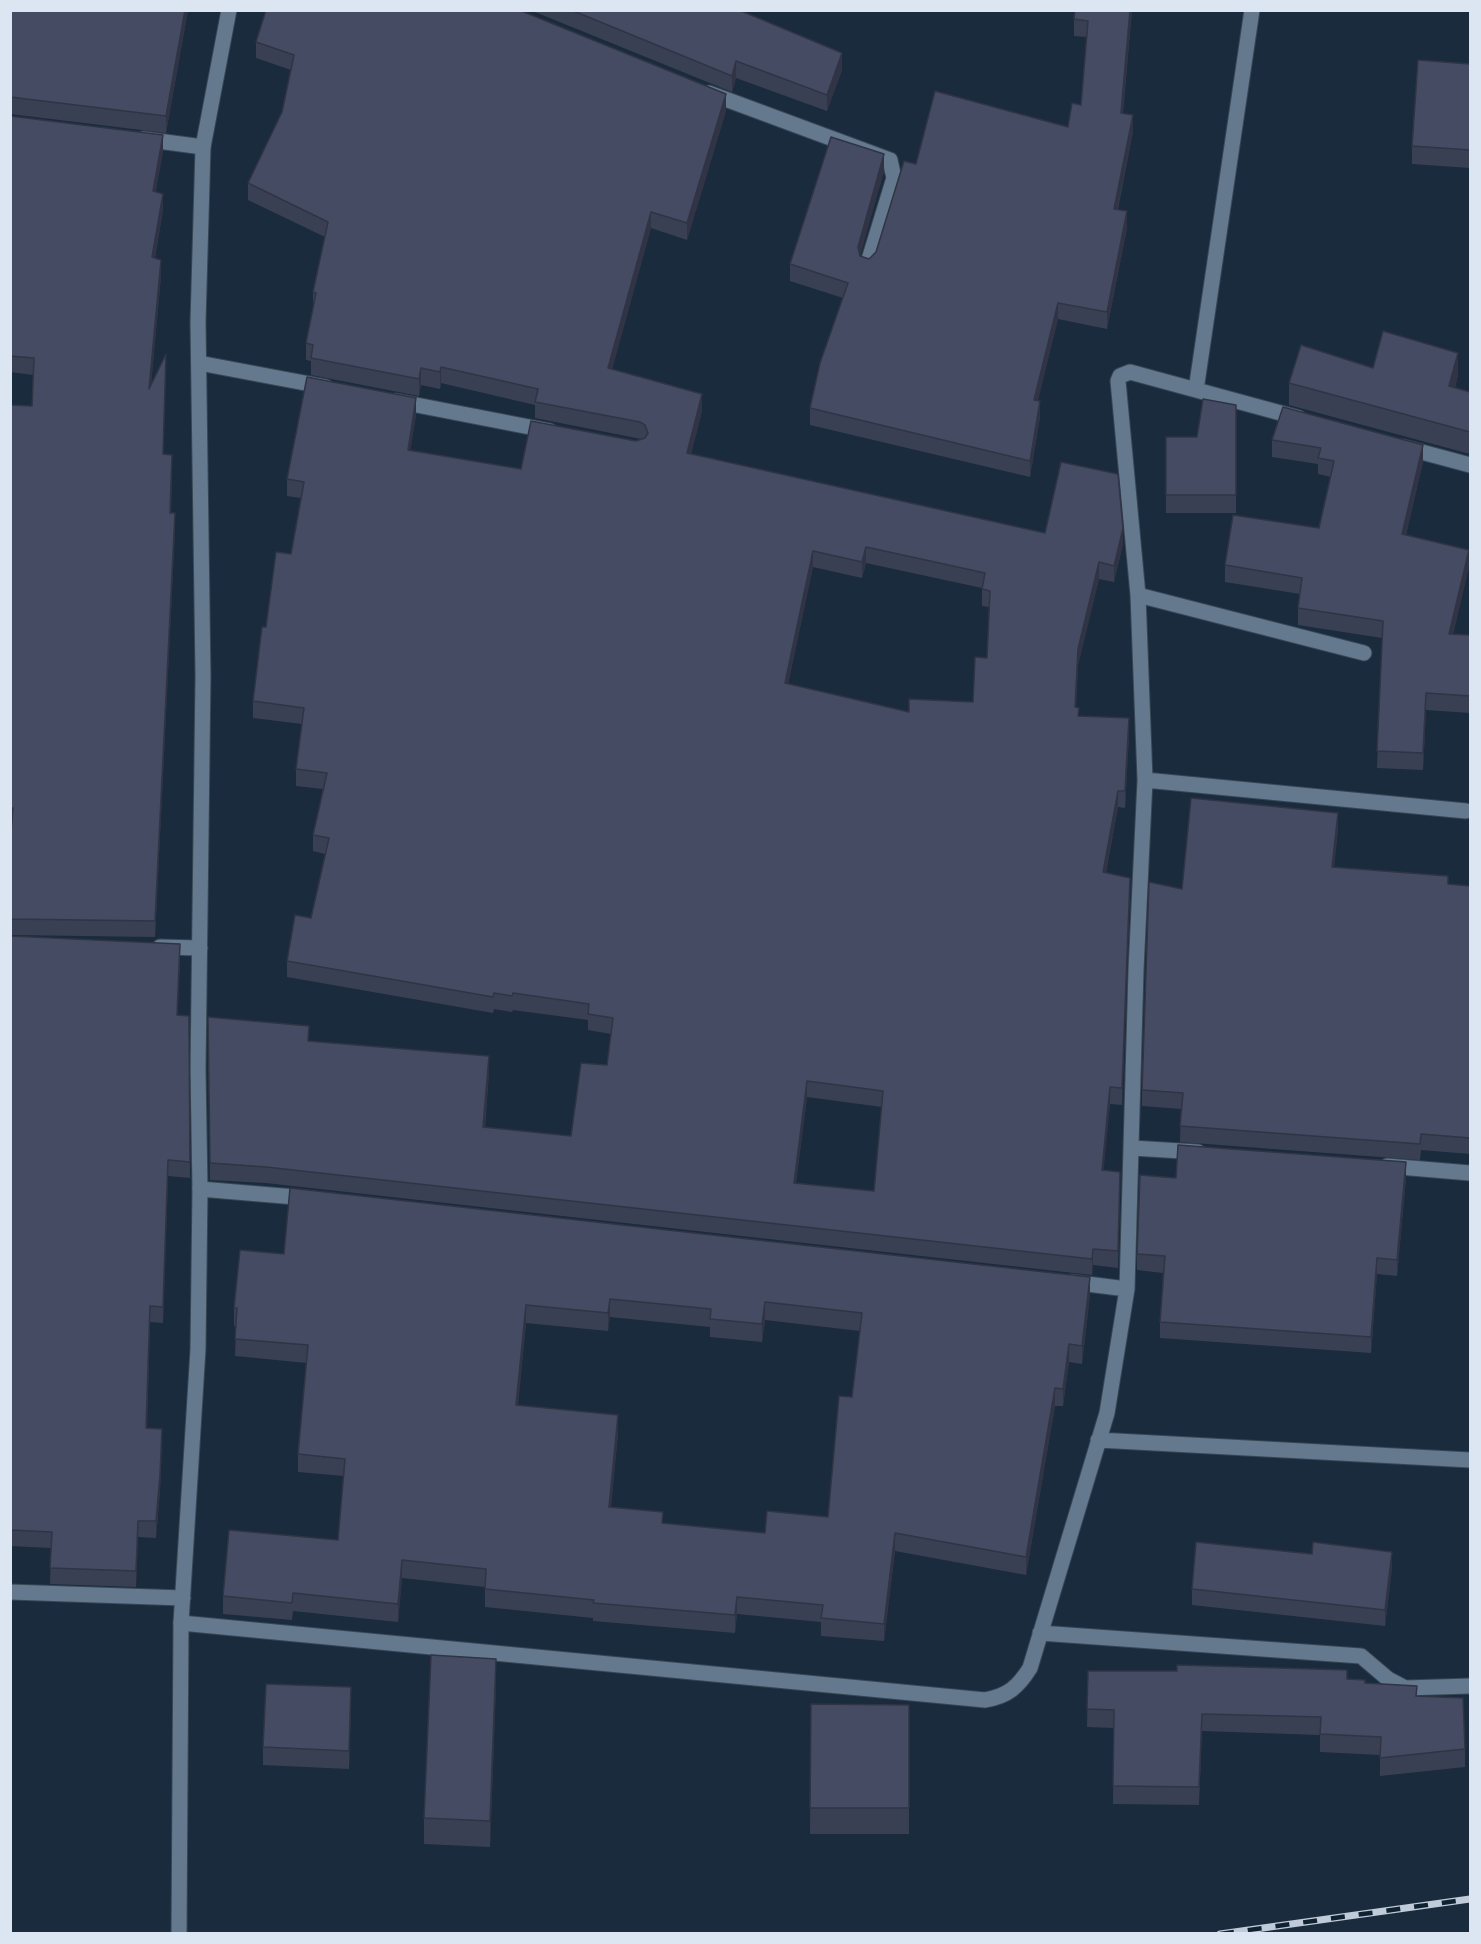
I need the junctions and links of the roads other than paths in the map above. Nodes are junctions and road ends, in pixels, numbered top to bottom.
1 (229, 10) edge
2 (1252, 10) edge
3 (695, 88) edge
4 (124, 137) edge
5 (203, 147) junction
6 (867, 266) edge
7 (199, 363) junction
8 (338, 390) edge
9 (1196, 390) junction
10 (384, 399) edge
11 (1310, 421) edge
12 (568, 434) edge
13 (1390, 443) edge
14 (1470, 465) edge
15 (1138, 595) junction
16 (1364, 652) dead end
17 (1145, 780) junction
18 (1466, 812) dead end
19 (141, 947) edge
20 (200, 948) junction
21 (1132, 1148) junction
22 (1215, 1154) edge
23 (1370, 1165) edge
24 (1470, 1173) edge
25 (200, 1189) junction
26 (324, 1199) edge
27 (1056, 1281) edge
28 (1127, 1288) junction
29 (1098, 1440) junction
30 (1470, 1460) edge
31 (10, 1592) edge
32 (183, 1598) junction
33 (181, 1623) junction
34 (1040, 1632) junction
35 (1470, 1686) edge
36 (179, 1934) edge

1 - 5 street
2 - 9 street
3 - 6 street
4 - 5 street
5 - 7 street
7 - 8 street
7 - 20 street
9 - 11 street
9 - 15 street
10 - 12 street
13 - 14 street
15 - 16 street
15 - 17 street
17 - 18 street
17 - 21 street
19 - 20 street
20 - 25 street
21 - 22 street
21 - 28 street
23 - 24 street
25 - 26 street
25 - 32 street
27 - 28 street
28 - 29 street
29 - 30 street
29 - 34 street
31 - 32 street
32 - 33 street
33 - 34 street
33 - 36 street
34 - 35 street

